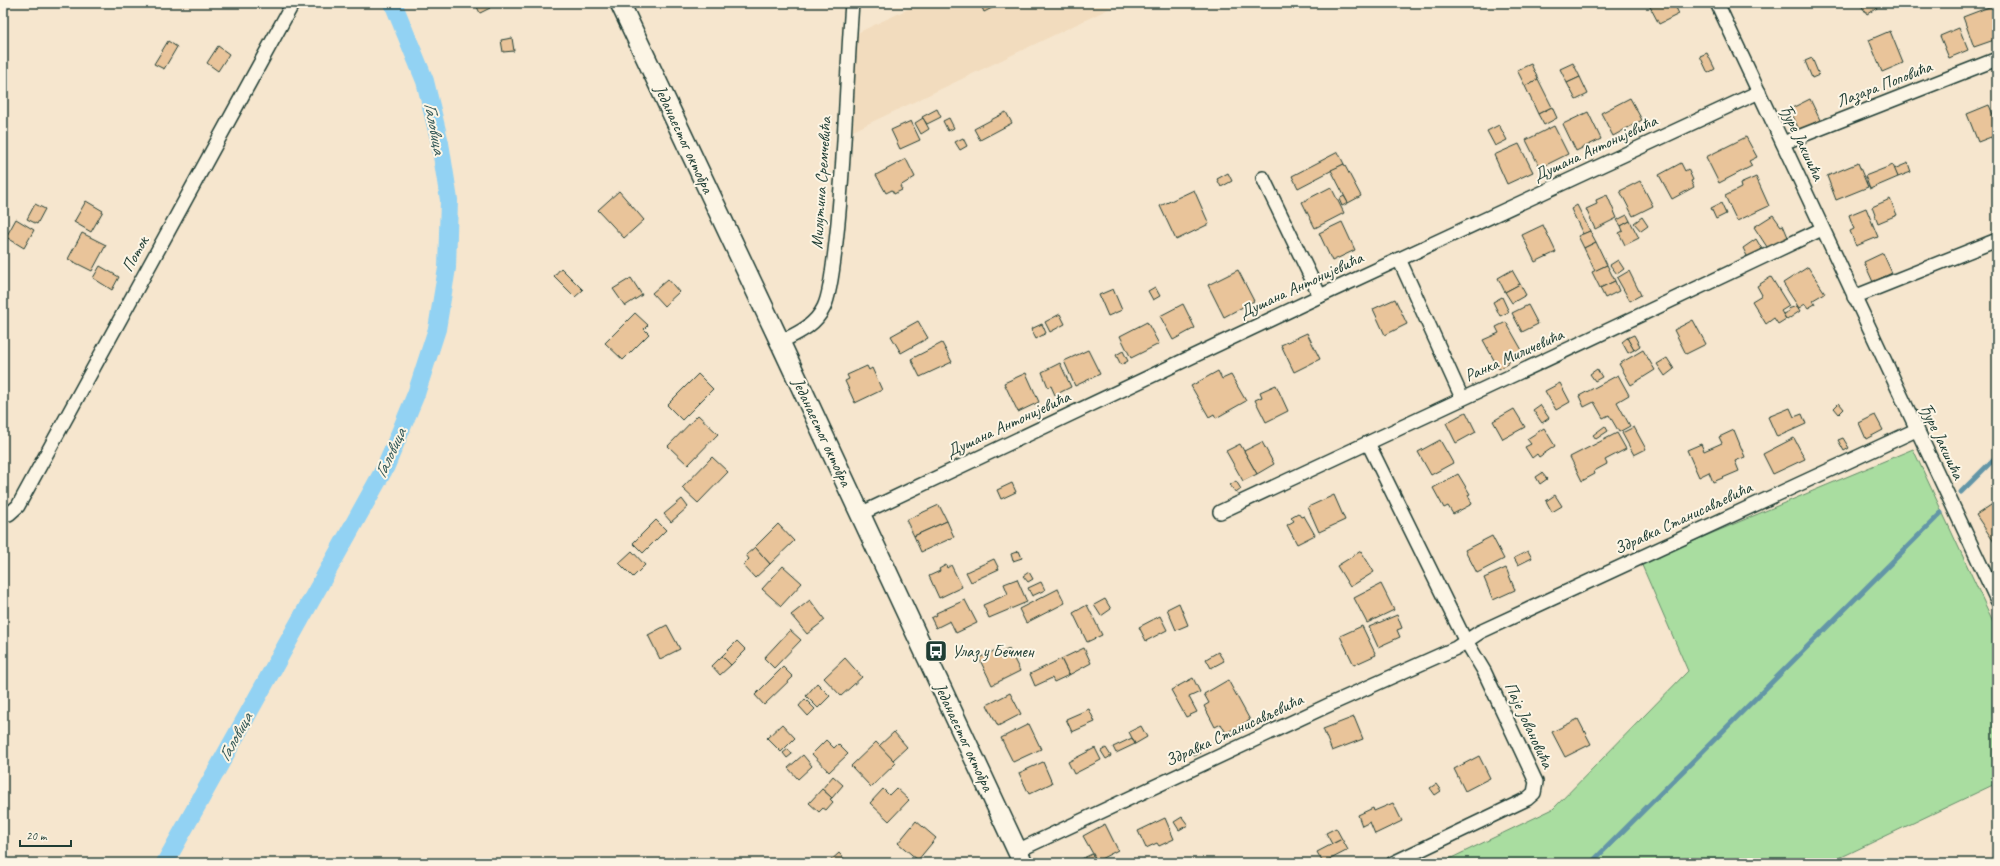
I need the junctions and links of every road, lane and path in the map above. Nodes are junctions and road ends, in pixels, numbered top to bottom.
1 (293, 3) edge
2 (620, 3) edge
3 (852, 3) edge
4 (1717, 3) edge
5 (1997, 58) edge
6 (1759, 92) junction
7 (1783, 143) junction
8 (1263, 178) dead end
9 (1822, 229) junction
10 (1997, 240) edge
11 (1399, 259) junction
12 (1320, 296) junction
13 (1854, 297) junction
14 (780, 342) junction
15 (1462, 398) junction
16 (1916, 430) junction
17 (1368, 443) junction
18 (1220, 512) dead end
19 (3, 514) edge
20 (860, 514) junction
21 (1997, 600) edge
22 (1466, 641) junction
23 (1020, 857) edge
24 (1393, 863) edge

1 - 19 street, Поток
2 - 14 main road, Једанаестог октобра
3 - 14 street, Милутина Сремчевића
4 - 6 street, Ђуре Јакшића
5 - 7 street, Лазара Поповића
6 - 7 street, Ђуре Јакшића
6 - 11 street, Душана Антонијевића
7 - 9 street, Ђуре Јакшића
8 - 12 street
9 - 13 street, Ђуре Јакшића
9 - 15 street, Ранка Миличевића
10 - 13 street
11 - 12 street, Душана Антонијевића
11 - 15 street
12 - 20 street, Душана Антонијевића
13 - 16 street, Ђуре Јакшића
14 - 20 main road, Једанаестог октобра
15 - 17 street, Ранка Миличевића
16 - 21 street, Ђуре Јакшића
16 - 22 street, Здравка Станисављевића
17 - 18 street, Ранка Миличевића
17 - 22 street
20 - 23 main road, Једанаестог октобра
22 - 23 street, Здравка Станисављевића
22 - 24 street, Паје Јовановића

